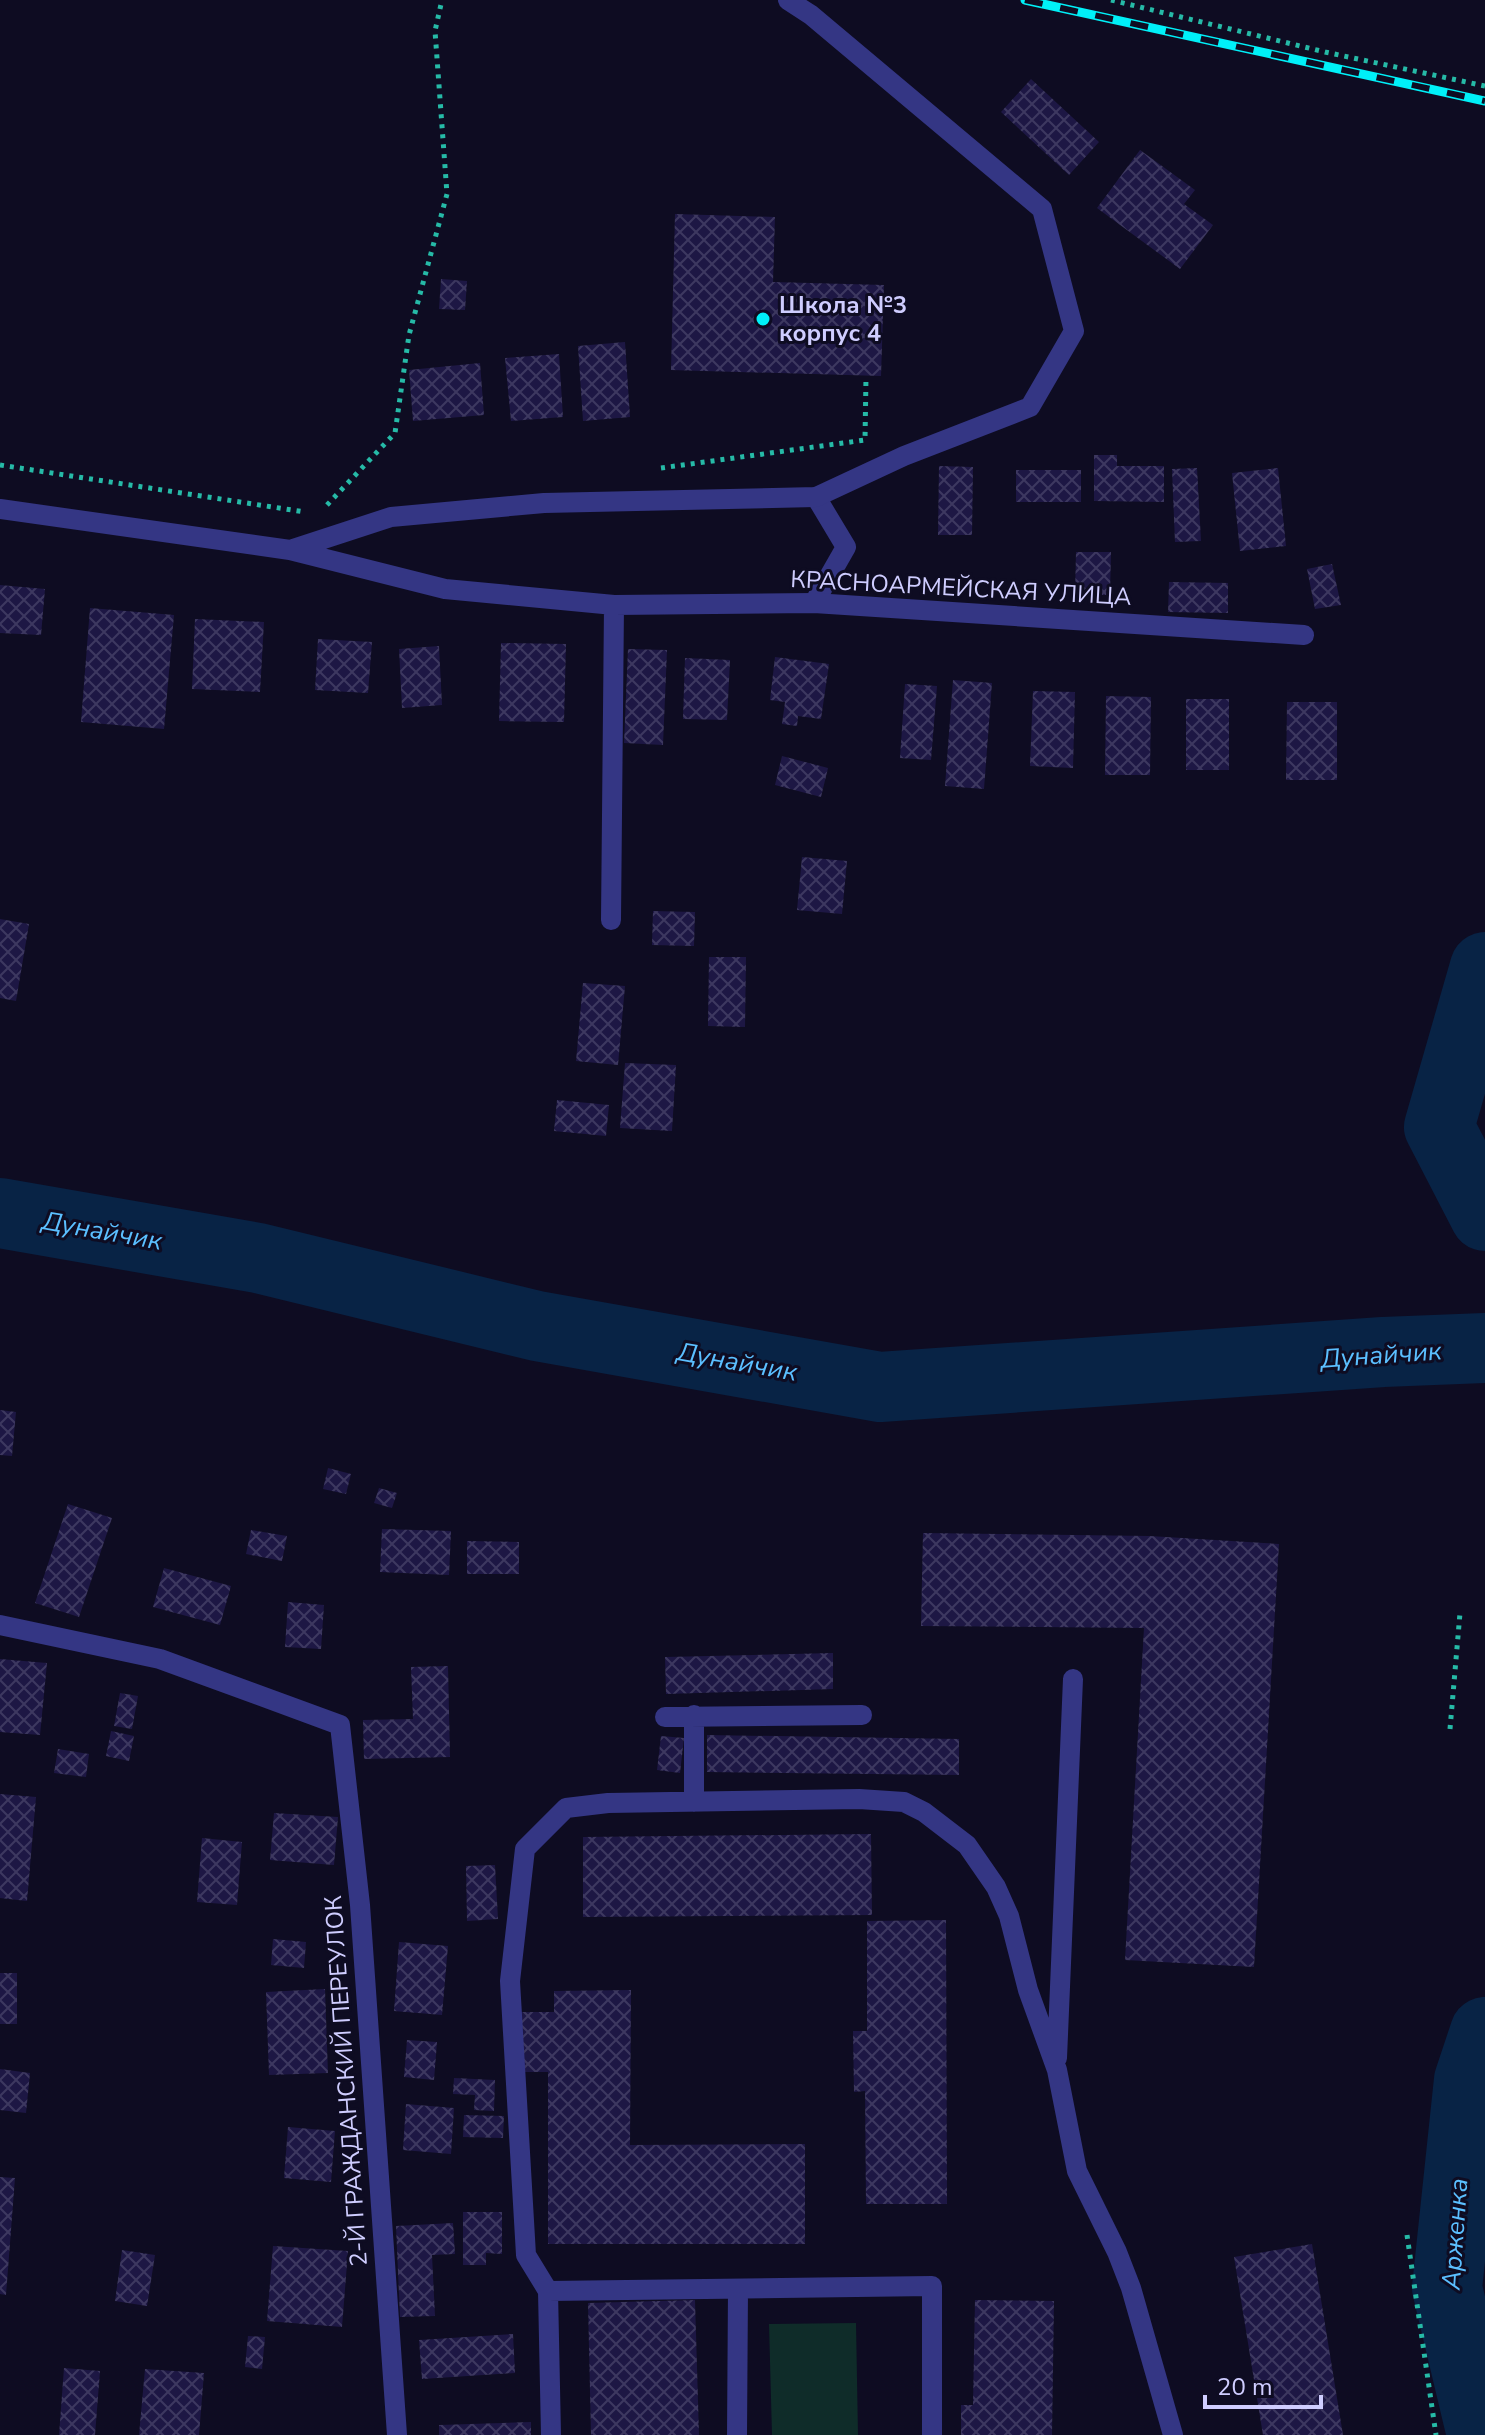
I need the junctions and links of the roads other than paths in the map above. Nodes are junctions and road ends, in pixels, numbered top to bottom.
1 (788, 0) edge
2 (816, 497) junction
3 (0, 509) edge
4 (290, 550) junction
5 (814, 603) junction
6 (614, 605) junction
7 (1304, 635) dead end
8 (611, 920) dead end
9 (0, 1625) edge
10 (1073, 1679) dead end
11 (694, 1715) junction
12 (862, 1715) dead end
13 (665, 1717) dead end
14 (694, 1802) junction
15 (1057, 2070) junction
16 (738, 2289) junction
17 (548, 2291) junction
18 (397, 2435) edge
19 (551, 2435) edge
20 (737, 2435) edge
21 (932, 2435) edge
22 (1173, 2435) edge

1 - 2 street
2 - 4 street
2 - 5 street
3 - 4 street, КРАСНОАРМЕЙСКАЯ УЛИЦА
4 - 6 street, КРАСНОАРМЕЙСКАЯ УЛИЦА
5 - 6 street, КРАСНОАРМЕЙСКАЯ УЛИЦА
5 - 7 street, КРАСНОАРМЕЙСКАЯ УЛИЦА
6 - 8 street
9 - 18 street, 2-Й ГРАЖДАНСКИЙ ПЕРЕУЛОК
10 - 15 street
11 - 12 street
11 - 13 street
11 - 14 street
14 - 15 street
14 - 17 street
15 - 22 street
16 - 17 street
16 - 20 street
16 - 21 street
17 - 19 street

